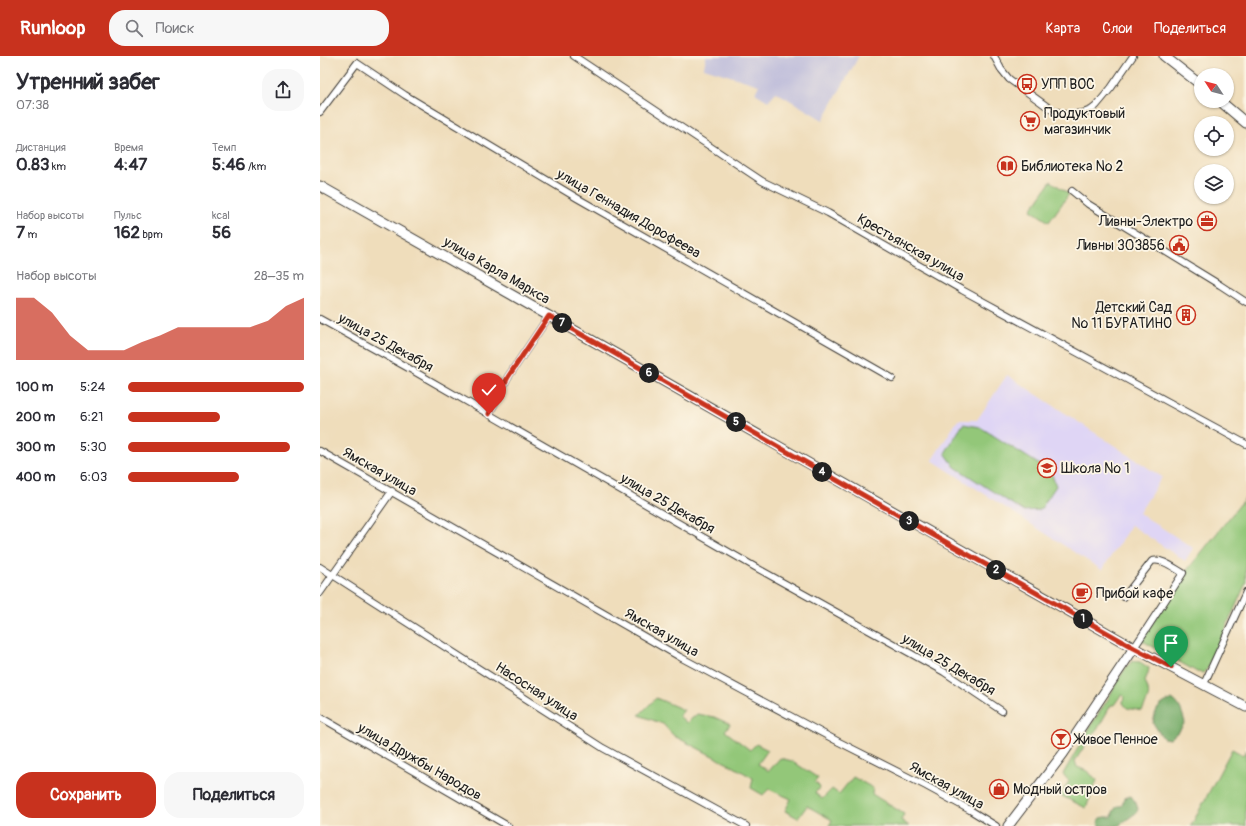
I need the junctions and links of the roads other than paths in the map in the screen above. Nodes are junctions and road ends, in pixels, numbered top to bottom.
1 (574, 56) edge
2 (994, 56) edge
3 (1133, 56) edge
4 (1164, 56) edge
5 (1194, 80) edge
6 (1228, 108) edge
7 (320, 112) edge
8 (1246, 123) edge
9 (320, 186) edge
10 (1072, 191) dead end
11 (1246, 302) edge
12 (549, 316) junction
13 (320, 319) edge
14 (892, 378) dead end
15 (489, 414) junction
16 (1246, 444) edge
17 (320, 451) edge
18 (392, 491) junction
19 (320, 567) edge
20 (333, 575) junction
21 (1246, 592) edge
22 (320, 593) edge
23 (1124, 596) dead end
24 (1134, 648) junction
25 (1204, 684) junction
26 (1246, 707) edge
27 (1002, 711) dead end
28 (320, 716) edge
29 (508, 826) edge
30 (746, 826) edge
31 (996, 826) edge
32 (1008, 826) edge

1 - 16 street, Крестьянская улица
2 - 3 street
4 - 5 street
6 - 8 street
7 - 14 street, улица Геннадия Дорофеева
9 - 12 street, улица Карла Маркса
10 - 11 street
12 - 15 street
12 - 24 street, улица Карла Маркса
13 - 15 street, улица 25 Декабря
15 - 27 street, улица 25 Декабря
17 - 18 street, Ямская улица
18 - 20 street
18 - 31 street, Ямская улица
19 - 20 street, Насосная улица
20 - 22 street
20 - 30 street, Насосная улица
21 - 25 street
23 - 24 street
24 - 25 street, улица Карла Маркса
24 - 32 street
25 - 26 street, улица Карла Маркса
28 - 29 street, улица Дружбы Народов

